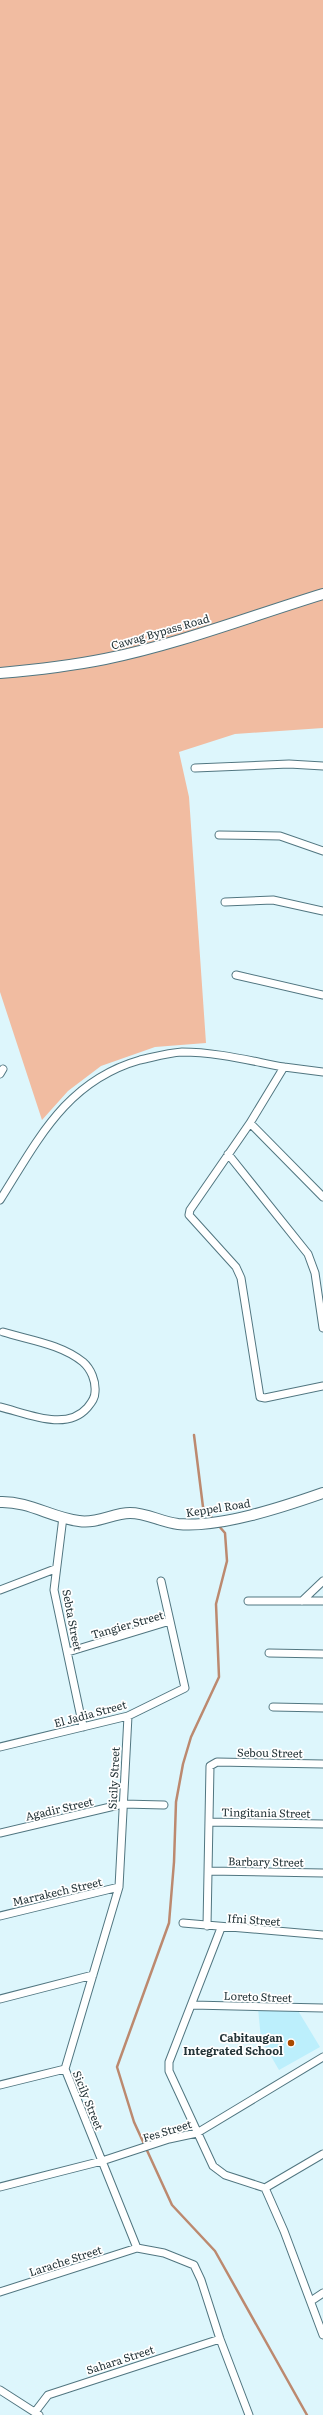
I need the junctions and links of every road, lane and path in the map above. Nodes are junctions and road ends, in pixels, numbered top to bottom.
1 (323, 594) edge
2 (0, 673) edge
3 (323, 766) edge
4 (195, 768) dead end
5 (219, 835) dead end
6 (323, 851) edge
7 (224, 902) dead end
8 (323, 911) edge
9 (236, 975) dead end
10 (323, 995) edge
11 (284, 1067) junction
12 (323, 1072) edge
13 (250, 1123) junction
14 (228, 1154) junction
15 (323, 1197) edge
16 (0, 1200) edge
17 (323, 1328) edge
18 (3, 1332) dead end
19 (323, 1386) edge
20 (0, 1407) edge
21 (323, 1493) edge
22 (0, 1502) edge
23 (63, 1517) junction
24 (55, 1569) junction
25 (161, 1581) dead end
26 (323, 1581) edge
27 (0, 1590) edge
28 (248, 1601) dead end
29 (302, 1601) junction
30 (323, 1601) edge
31 (170, 1621) junction
32 (68, 1652) junction
33 (269, 1653) dead end
34 (323, 1654) edge
35 (183, 1690) joint
36 (273, 1707) dead end
37 (323, 1708) edge
38 (128, 1716) junction
39 (83, 1727) junction
40 (0, 1747) edge
41 (323, 1764) edge
42 (123, 1804) junction
43 (164, 1806) dead end
44 (210, 1822) junction
45 (323, 1824) edge
46 (0, 1833) edge
47 (208, 1870) junction
48 (323, 1873) edge
49 (119, 1887) junction
50 (0, 1916) edge
51 (183, 1923) dead end
52 (207, 1926) junction
53 (221, 1928) junction
54 (323, 1935) edge
55 (92, 1975) junction
56 (0, 1999) edge
57 (192, 2005) junction
58 (323, 2008) edge
59 (323, 2057) edge
60 (65, 2069) junction
61 (0, 2085) edge
62 (197, 2134) junction
63 (323, 2154) edge
64 (102, 2161) junction
65 (0, 2186) edge
66 (265, 2188) junction
67 (137, 2248) junction
68 (0, 2292) edge
69 (323, 2293) edge
70 (311, 2301) junction
71 (323, 2335) edge
72 (220, 2339) junction
73 (0, 2390) edge
74 (37, 2414) edge
75 (249, 2415) edge

1 - 2 street, Cawag Bypass Road
3 - 4 street
5 - 6 street
7 - 8 street
9 - 10 street
11 - 12 street
11 - 13 street
11 - 16 street
13 - 14 street
13 - 15 street
14 - 17 street
14 - 19 street
18 - 20 street
21 - 23 street, Keppel Road
22 - 23 street, Keppel Road
23 - 24 street, Sebta Street
24 - 27 street
24 - 32 street, Sebta Street
25 - 31 street
26 - 29 street
28 - 29 street
29 - 30 street
31 - 32 street, Tangier Street
31 - 35 street, Tangier Street
32 - 39 street, Sebta Street
33 - 34 street
35 - 38 street, El Jadia Street
36 - 37 street
38 - 39 street, El Jadia Street
38 - 42 street, Sicily Street
39 - 40 street, El Jadia Street
41 - 44 street, Sebou Street
42 - 43 street, Agadir Street
42 - 46 street, Agadir Street
42 - 49 street, Sicily Street
44 - 45 street, Tingitania Street
44 - 47 street
47 - 48 street, Barbary Street
47 - 52 street
49 - 50 street, Marrakech Street
49 - 55 street, Sicily Street
51 - 52 street, Ifni Street
52 - 53 street, Ifni Street
53 - 54 street, Ifni Street
53 - 57 street
55 - 56 street
55 - 60 street, Sicily Street
57 - 58 street, Loreto Street
57 - 62 street
59 - 62 street, Fes Street
60 - 61 street
60 - 64 street, Sicily Street
62 - 64 street, Fes Street
62 - 66 street
63 - 66 street
64 - 65 street, Fes Street
64 - 67 street, Sicily Street
66 - 70 street
67 - 68 street, Larache Street
67 - 72 street
69 - 70 street
70 - 71 street
72 - 74 street, Sahara Street
72 - 75 street
73 - 74 street

